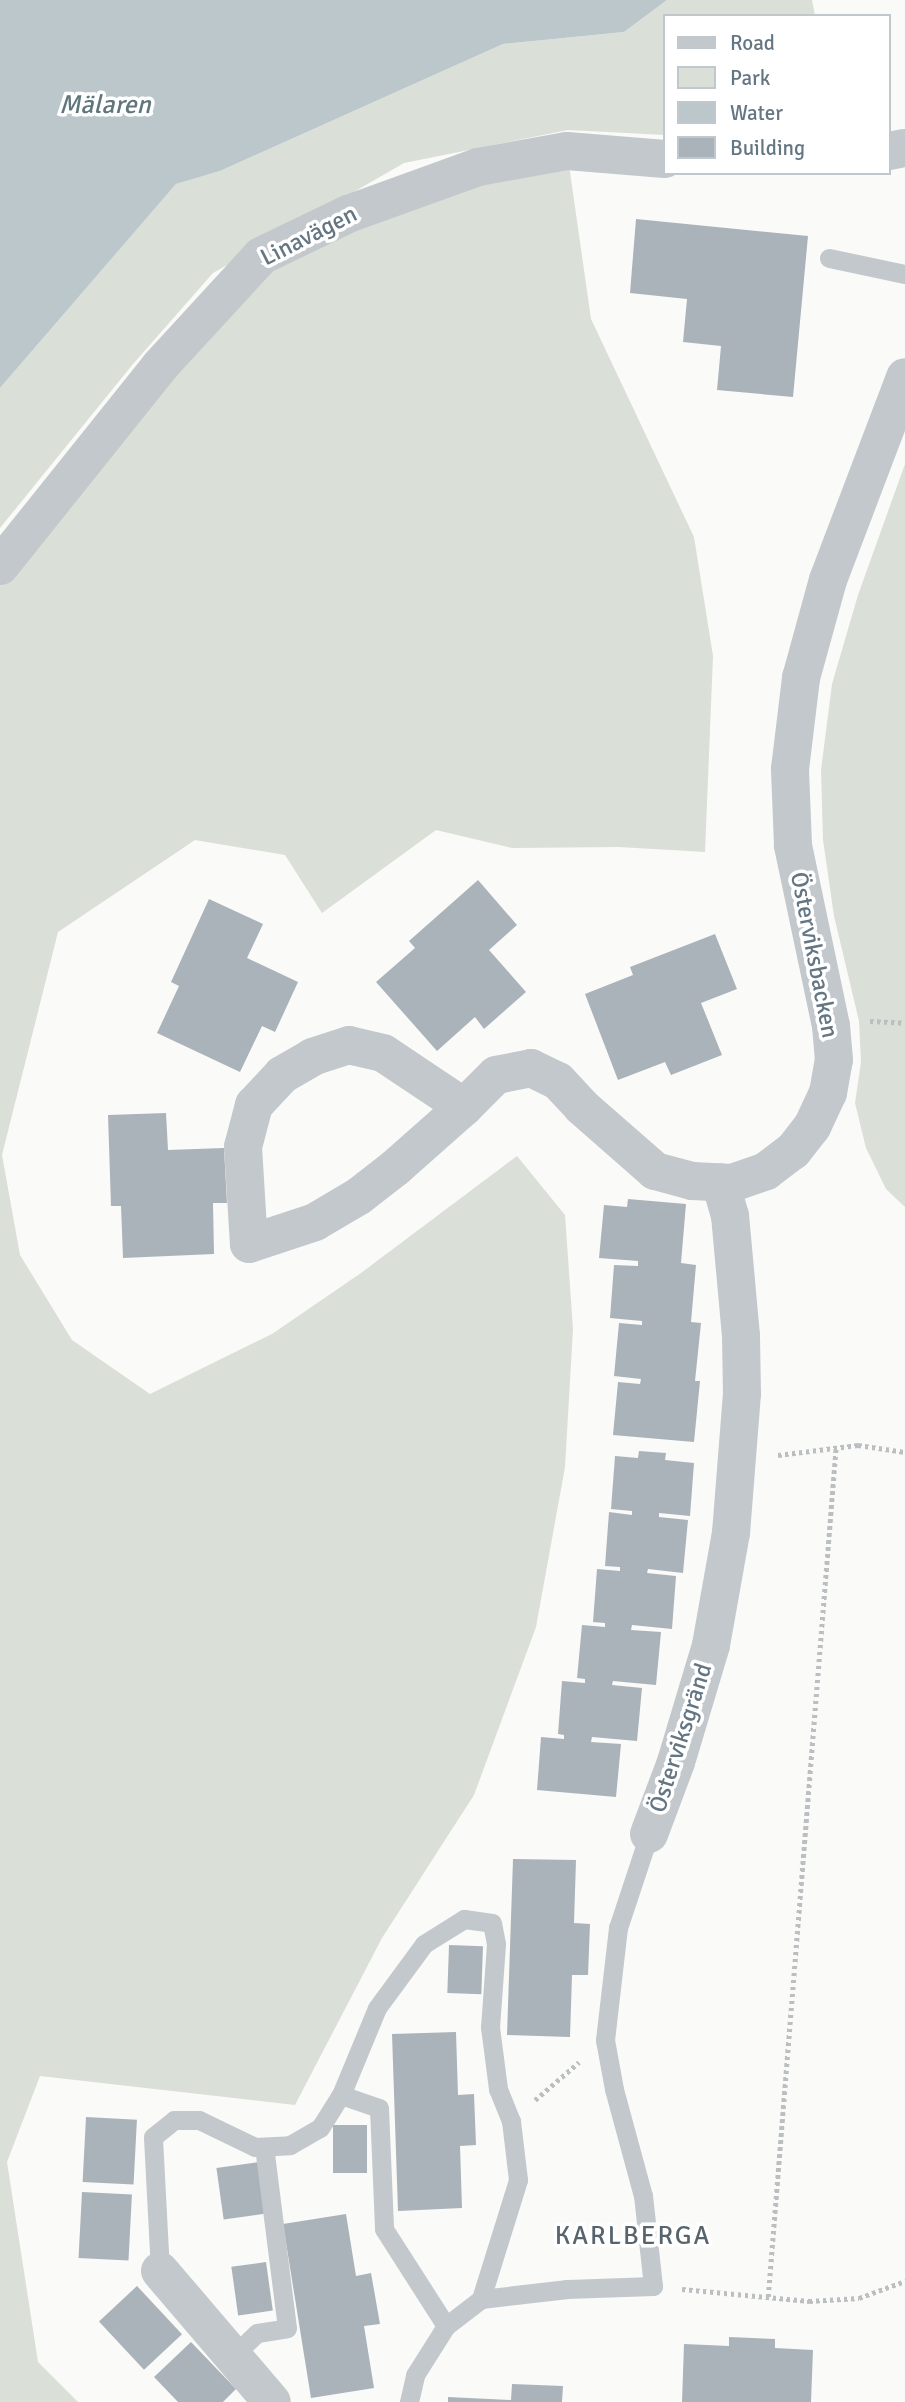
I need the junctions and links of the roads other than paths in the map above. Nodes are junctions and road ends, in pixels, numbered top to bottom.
1 (664, 159) edge
2 (829, 258) dead end
3 (905, 274) edge
4 (905, 377) edge
5 (0, 566) edge
6 (464, 1107) junction
7 (720, 1182) junction
8 (649, 1834) joint
9 (341, 2095) junction
10 (264, 2147) junction
11 (160, 2272) joint
12 (481, 2299) junction
13 (446, 2326) junction
14 (233, 2356) junction
15 (272, 2402) edge
16 (409, 2402) edge

1 - 5 street, Linavägen
2 - 3 lane
4 - 7 street, Österviksbacken
6 - 6 street, Österviksbacken
6 - 7 street, Österviksbacken
7 - 8 street, Österviksgränd
8 - 12 lane, Österviksgränd
9 - 10 lane
9 - 12 lane
9 - 13 lane
10 - 11 lane
10 - 14 lane
11 - 14 street
12 - 13 lane
13 - 16 lane
14 - 15 street

